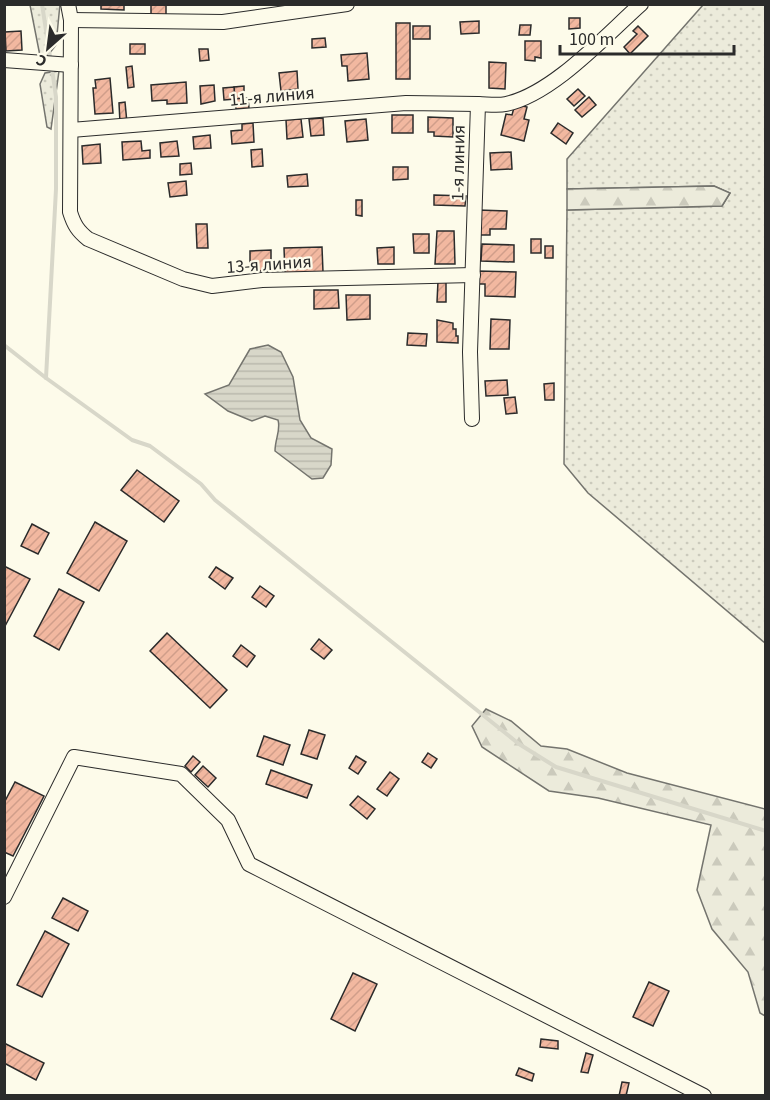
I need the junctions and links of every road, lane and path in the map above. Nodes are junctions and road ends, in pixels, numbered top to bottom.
1 (68, 4) edge
2 (347, 4) edge
3 (640, 4) edge
4 (71, 20) junction
5 (4, 60) edge
6 (71, 64) junction
7 (477, 104) junction
8 (71, 130) junction
9 (473, 275) junction
10 (472, 419) dead end
11 (4, 897) edge
12 (705, 1095) edge

1 - 4 street
2 - 4 street
3 - 7 street, 1-я линия
4 - 6 street
5 - 6 street
6 - 8 street
7 - 8 street, 11-я линия
7 - 9 street, 1-я линия
8 - 9 street, 13-я линия
9 - 10 street, 1-я линия
11 - 12 street

